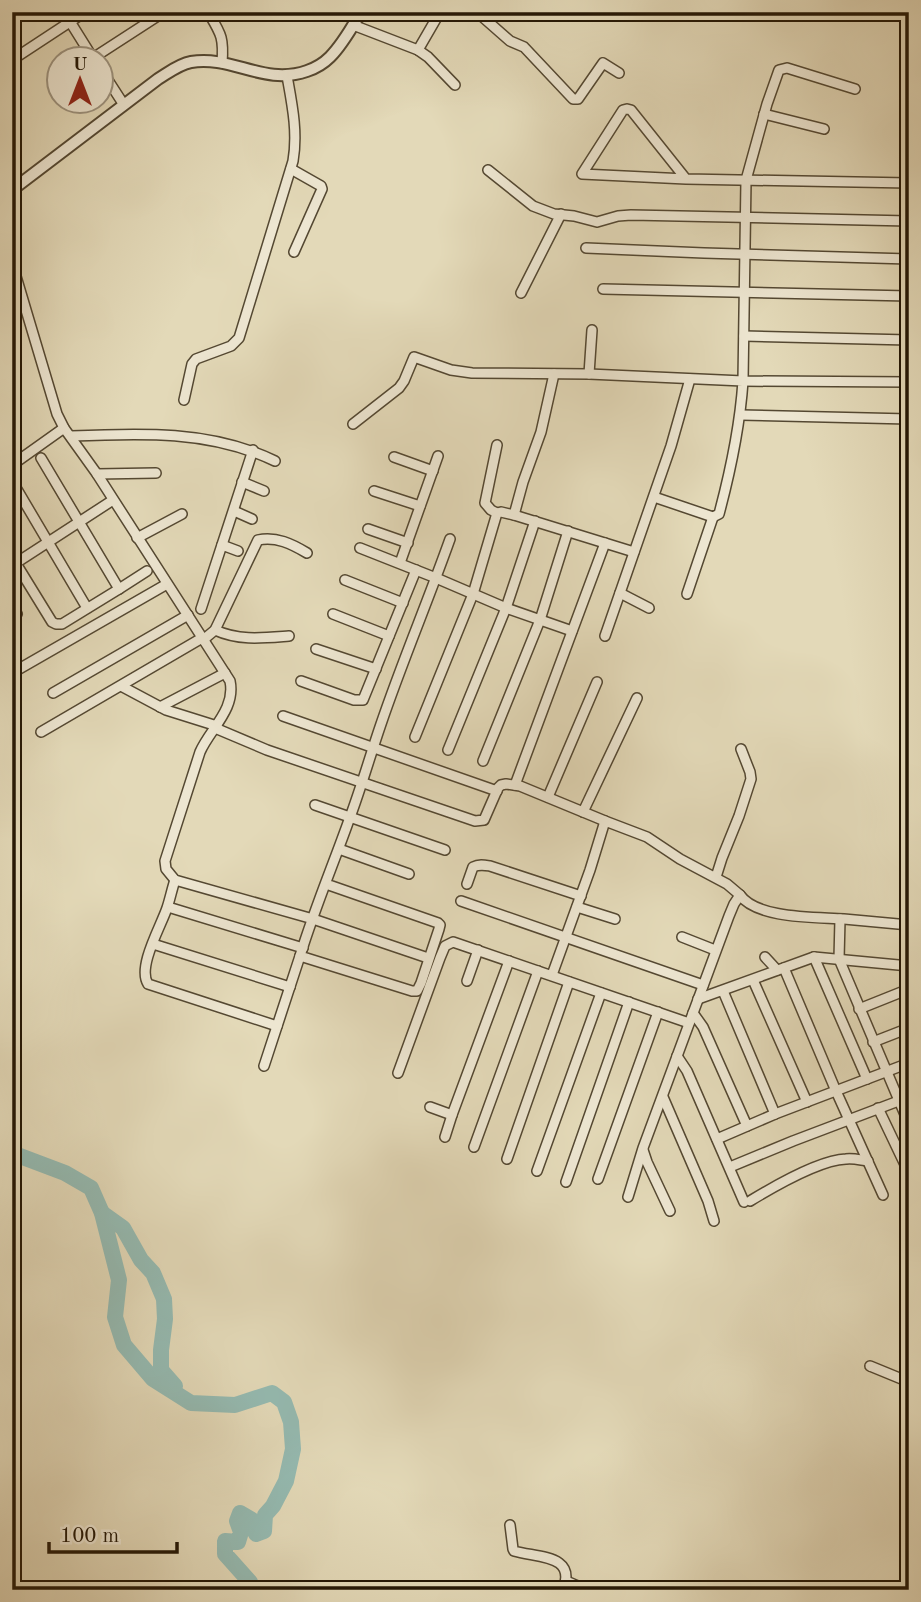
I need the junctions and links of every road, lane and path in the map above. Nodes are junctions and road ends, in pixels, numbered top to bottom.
1 (64, 12) edge
2 (85, 12) edge
3 (164, 12) edge
4 (208, 12) edge
5 (361, 12) edge
6 (440, 12) edge
7 (477, 12) edge
8 (70, 22) junction
9 (353, 25) junction
10 (86, 46) edge
11 (113, 46) edge
12 (418, 50) junction
13 (12, 60) edge
14 (222, 63) junction
15 (619, 73) dead end
16 (287, 76) junction
17 (455, 85) dead end
18 (855, 89) dead end
19 (116, 93) edge
20 (124, 105) junction
21 (764, 114) junction
22 (824, 129) dead end
23 (291, 169) junction
24 (488, 170) dead end
25 (686, 179) junction
26 (746, 180) junction
27 (909, 183) edge
28 (12, 190) edge
29 (561, 214) junction
30 (746, 217) junction
31 (909, 221) edge
32 (586, 248) dead end
33 (294, 252) dead end
34 (746, 254) junction
35 (909, 258) edge
36 (12, 263) edge
37 (603, 289) dead end
38 (745, 292) junction
39 (521, 293) dead end
40 (909, 296) edge
41 (592, 330) dead end
42 (744, 336) junction
43 (909, 340) edge
44 (554, 373) junction
45 (589, 374) junction
46 (690, 379) junction
47 (743, 381) junction
48 (909, 382) edge
49 (184, 400) dead end
50 (741, 415) junction
51 (909, 419) edge
52 (353, 424) dead end
53 (64, 428) junction
54 (71, 436) junction
55 (497, 445) dead end
56 (253, 450) junction
57 (438, 456) dead end
58 (394, 457) dead end
59 (41, 458) dead end
60 (275, 461) dead end
61 (12, 465) edge
62 (433, 471) junction
63 (156, 472) dead end
64 (97, 474) junction
65 (12, 481) edge
66 (242, 482) junction
67 (264, 491) dead end
68 (374, 491) dead end
69 (654, 497) junction
70 (113, 500) junction
71 (420, 506) junction
72 (233, 511) junction
73 (498, 513) junction
74 (182, 514) dead end
75 (514, 515) junction
76 (713, 517) junction
77 (252, 519) dead end
78 (80, 522) junction
79 (535, 522) junction
80 (368, 529) dead end
81 (568, 531) junction
82 (137, 538) junction
83 (450, 539) dead end
84 (49, 542) junction
85 (408, 543) junction
86 (605, 543) junction
87 (222, 545) junction
88 (360, 548) dead end
89 (238, 551) dead end
90 (634, 552) junction
91 (307, 553) dead end
92 (14, 560) edge
93 (400, 564) junction
94 (416, 570) junction
95 (147, 571) dead end
96 (436, 578) junction
97 (345, 580) dead end
98 (167, 584) junction
99 (119, 589) junction
100 (620, 593) junction
101 (472, 594) junction
102 (687, 594) dead end
103 (403, 603) junction
104 (12, 606) edge
105 (88, 608) junction
106 (506, 608) junction
107 (649, 608) dead end
108 (201, 609) dead end
109 (333, 614) dead end
110 (188, 615) junction
111 (12, 620) edge
112 (540, 620) junction
113 (215, 631) junction
114 (572, 631) junction
115 (289, 636) dead end
116 (389, 636) junction
117 (605, 636) dead end
118 (203, 639) junction
119 (316, 649) dead end
120 (19, 669) dead end
121 (376, 669) junction
122 (225, 673) junction
123 (301, 681) dead end
124 (597, 682) dead end
125 (121, 686) junction
126 (53, 693) dead end
127 (637, 698) dead end
128 (160, 707) junction
129 (283, 716) dead end
130 (216, 727) junction
131 (41, 732) dead end
132 (415, 737) dead end
133 (374, 747) junction
134 (741, 749) dead end
135 (448, 750) dead end
136 (483, 761) dead end
137 (363, 782) junction
138 (516, 785) junction
139 (497, 791) junction
140 (548, 797) junction
141 (315, 805) dead end
142 (583, 812) junction
143 (350, 818) junction
144 (606, 821) junction
145 (339, 849) junction
146 (445, 850) dead end
147 (409, 874) dead end
148 (716, 877) junction
149 (174, 880) junction
150 (326, 884) junction
151 (467, 884) dead end
152 (740, 895) junction
153 (581, 896) junction
154 (461, 901) dead end
155 (168, 907) junction
156 (577, 907) junction
157 (313, 919) junction
158 (615, 919) dead end
159 (840, 919) junction
160 (909, 925) edge
161 (682, 937) dead end
162 (566, 938) junction
163 (153, 944) junction
164 (478, 950) junction
165 (715, 950) junction
166 (301, 952) junction
167 (765, 957) dead end
168 (814, 957) junction
169 (428, 958) junction
170 (839, 959) junction
171 (509, 961) junction
172 (909, 966) edge
173 (781, 969) junction
174 (538, 971) junction
175 (552, 975) junction
176 (753, 979) junction
177 (467, 981) dead end
178 (569, 982) junction
179 (703, 985) junction
180 (290, 987) junction
181 (909, 989) edge
182 (723, 991) junction
183 (601, 993) junction
184 (698, 999) junction
185 (629, 1002) junction
186 (859, 1009) junction
187 (658, 1012) junction
188 (692, 1013) junction
189 (689, 1023) junction
190 (277, 1026) junction
191 (909, 1028) edge
192 (873, 1042) junction
193 (677, 1056) junction
194 (909, 1063) edge
195 (264, 1066) dead end
196 (886, 1072) junction
197 (398, 1073) dead end
198 (867, 1079) junction
199 (836, 1091) junction
200 (663, 1097) junction
201 (909, 1097) edge
202 (898, 1101) junction
203 (807, 1102) junction
204 (430, 1107) dead end
205 (878, 1108) junction
206 (775, 1114) junction
207 (452, 1115) junction
208 (849, 1120) junction
209 (909, 1124) edge
210 (747, 1126) junction
211 (445, 1137) dead end
212 (717, 1139) junction
213 (474, 1147) dead end
214 (643, 1148) junction
215 (507, 1159) dead end
216 (867, 1161) junction
217 (730, 1167) junction
218 (537, 1171) dead end
219 (909, 1173) edge
220 (598, 1179) dead end
221 (566, 1182) dead end
222 (883, 1195) dead end
223 (628, 1197) dead end
224 (670, 1211) dead end
225 (715, 1221) dead end
226 (870, 1366) dead end
227 (909, 1382) edge
228 (510, 1525) dead end
229 (565, 1586) edge
230 (587, 1590) edge

1 - 8 street
2 - 8 street
3 - 11 street
4 - 14 street
5 - 9 street
6 - 12 street
7 - 15 street
8 - 10 street
8 - 13 street
9 - 12 street
9 - 16 street
12 - 17 street
14 - 16 street
14 - 20 street
16 - 23 street
18 - 21 street
19 - 20 street
20 - 28 street
21 - 22 street
21 - 26 street
23 - 33 street
23 - 49 street
24 - 29 street
25 - 25 street
25 - 26 street
26 - 27 street
26 - 30 street
29 - 30 street
29 - 39 street
30 - 31 street
30 - 34 street
32 - 34 street
34 - 35 street
34 - 38 street
36 - 53 street
37 - 38 street
38 - 40 street
38 - 42 street
41 - 45 street
42 - 43 street
42 - 47 street
44 - 45 street
44 - 52 street
44 - 75 street
45 - 46 street
46 - 47 street
46 - 69 street
47 - 48 street
47 - 50 street
50 - 51 street
50 - 76 street
53 - 54 street
53 - 61 street
54 - 56 street
54 - 64 street
55 - 73 street
56 - 60 street
56 - 66 street
57 - 62 street
58 - 62 street
59 - 78 street
62 - 71 street
63 - 64 street
64 - 70 street
65 - 84 street
66 - 67 street
66 - 72 street
68 - 71 street
69 - 76 street
69 - 90 street
70 - 78 street
70 - 82 street
71 - 85 street
72 - 77 street
72 - 87 street
73 - 75 street
73 - 101 street
74 - 82 street
75 - 79 street
76 - 102 street
78 - 84 street
78 - 99 street
79 - 81 street
79 - 106 street
80 - 85 street
81 - 86 street
81 - 112 street
82 - 98 street
83 - 96 street
84 - 92 street
84 - 105 street
85 - 93 street
86 - 90 street
86 - 114 street
87 - 89 street
87 - 108 street
88 - 93 street
90 - 100 street
91 - 113 street
92 - 105 street
93 - 94 street
94 - 96 street
94 - 103 street
95 - 99 street
96 - 101 street
96 - 133 street
97 - 103 street
98 - 110 street
98 - 120 street
99 - 105 street
100 - 107 street
100 - 117 street
101 - 106 street
101 - 132 street
103 - 116 street
104 - 111 street
106 - 112 street
106 - 135 street
109 - 116 street
110 - 118 street
110 - 126 street
112 - 114 street
112 - 136 street
113 - 115 street
113 - 118 street
114 - 138 street
116 - 121 street
118 - 122 street
118 - 125 street
119 - 121 street
121 - 123 street
122 - 128 street
122 - 130 street
124 - 140 street
125 - 128 street
125 - 131 street
127 - 142 street
128 - 130 street
129 - 133 street
130 - 137 street
130 - 149 street
133 - 137 street
133 - 139 street
134 - 148 street
137 - 139 street
137 - 143 street
138 - 139 street
138 - 140 street
140 - 142 street
141 - 143 street
142 - 144 street
143 - 145 street
143 - 146 street
144 - 148 street
144 - 153 street
145 - 147 street
145 - 150 street
148 - 152 street
149 - 155 street
149 - 157 street
150 - 157 street
150 - 169 street
151 - 153 street
152 - 159 street
152 - 165 street
153 - 156 street
154 - 162 street
155 - 163 street
155 - 166 street
156 - 158 street
156 - 162 street
157 - 166 street
157 - 169 street
159 - 160 street
159 - 170 street
161 - 165 street
162 - 175 street
162 - 179 street
163 - 180 street
163 - 190 street
164 - 171 street
164 - 177 street
164 - 197 street
165 - 179 street
166 - 169 street
166 - 180 street
167 - 173 street
168 - 170 street
168 - 173 street
168 - 198 street
170 - 172 street
170 - 186 street
171 - 174 street
171 - 207 street
173 - 176 street
173 - 199 street
174 - 175 street
174 - 213 street
175 - 178 street
176 - 182 street
176 - 203 street
178 - 183 street
178 - 215 street
179 - 184 street
180 - 190 street
181 - 186 street
182 - 184 street
182 - 206 street
183 - 185 street
183 - 218 street
184 - 188 street
185 - 187 street
185 - 221 street
186 - 192 street
187 - 189 street
187 - 220 street
188 - 189 street
188 - 210 street
189 - 193 street
190 - 195 street
191 - 192 street
192 - 196 street
193 - 200 street
193 - 212 street
194 - 196 street
196 - 198 street
196 - 202 street
198 - 199 street
199 - 203 street
199 - 208 street
200 - 214 street
200 - 225 street
201 - 202 street
202 - 205 street
202 - 209 street
203 - 206 street
204 - 207 street
205 - 208 street
205 - 219 street
206 - 210 street
207 - 211 street
208 - 216 street
208 - 217 street
210 - 212 street
212 - 217 street
214 - 223 street
214 - 224 street
216 - 217 street
216 - 222 street
226 - 227 street
228 - 229 street
229 - 230 street

